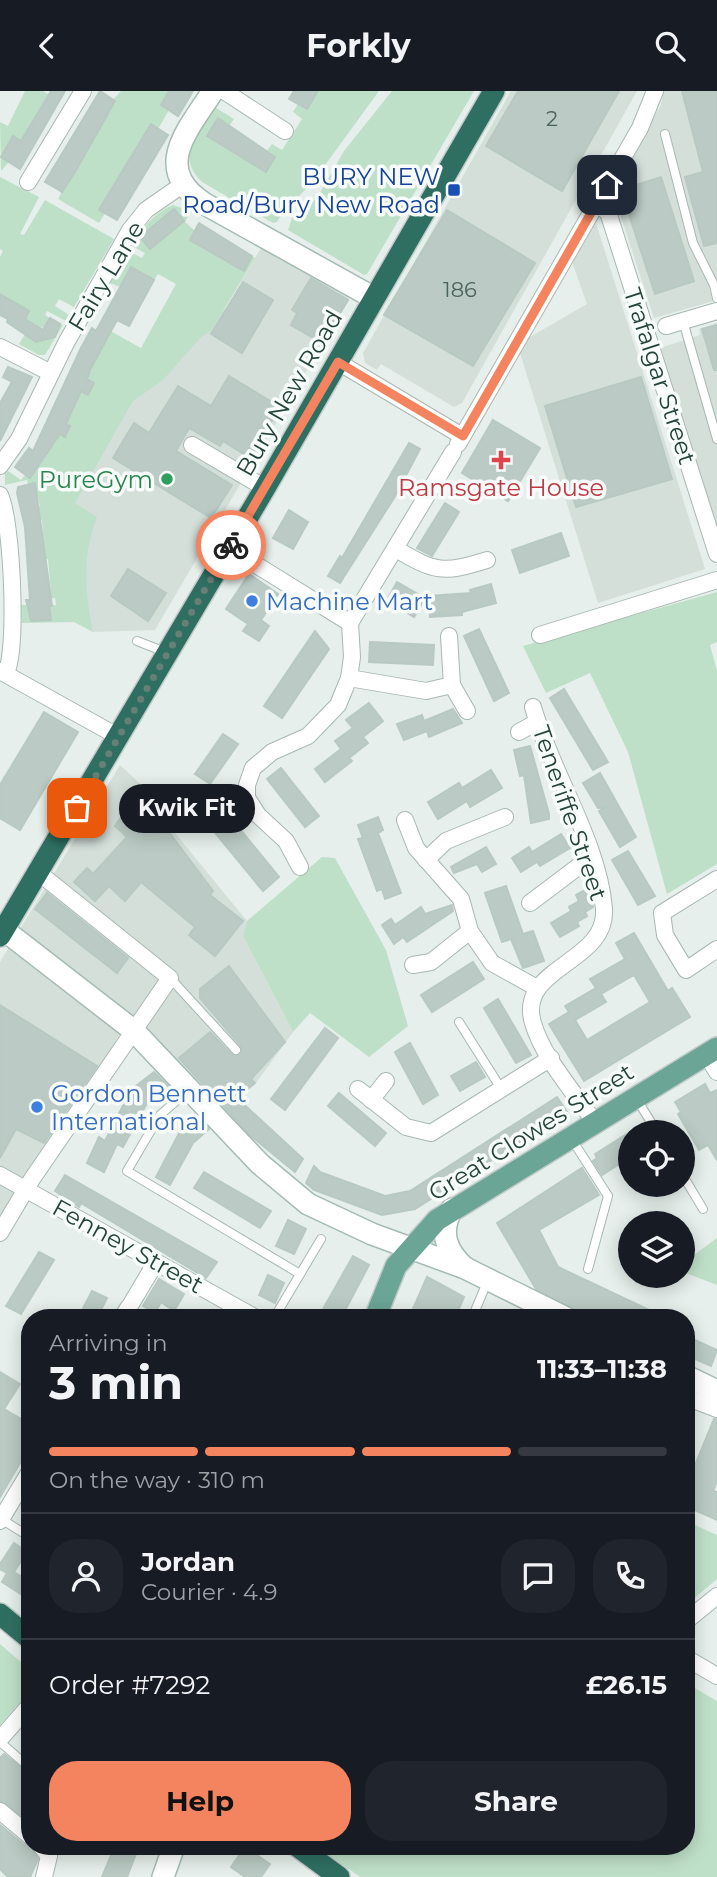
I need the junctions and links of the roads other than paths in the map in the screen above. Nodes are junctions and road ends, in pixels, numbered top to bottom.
1 (83, 91) edge
2 (213, 91) edge
3 (224, 91) edge
4 (494, 91) edge
5 (655, 91) edge
6 (285, 131) dead end
7 (665, 134) dead end
8 (28, 182) dead end
9 (183, 185) junction
10 (596, 204) junction
11 (716, 284) edge
12 (717, 297) edge
13 (374, 298) junction
14 (717, 311) edge
15 (683, 321) junction
16 (666, 326) dead end
17 (0, 347) edge
18 (338, 362) junction
19 (51, 373) junction
20 (717, 439) edge
21 (458, 444) junction
22 (192, 445) dead end
23 (0, 466) edge
24 (265, 488) junction
25 (0, 495) edge
26 (229, 548) junction
27 (396, 549) junction
28 (717, 554) edge
29 (487, 560) dead end
30 (717, 580) edge
31 (350, 623) junction
32 (540, 635) dead end
33 (449, 636) dead end
34 (137, 641) dead end
35 (168, 654) junction
36 (3, 672) edge
37 (349, 678) junction
38 (452, 685) junction
39 (467, 711) dead end
40 (519, 732) dead end
41 (119, 737) junction
42 (505, 817) dead end
43 (405, 820) dead end
44 (591, 857) junction
45 (426, 860) junction
46 (300, 867) dead end
47 (39, 873) junction
48 (717, 879) edge
49 (530, 903) dead end
50 (470, 931) junction
51 (2, 933) edge
52 (717, 949) edge
53 (413, 965) dead end
54 (170, 978) junction
55 (537, 988) junction
56 (459, 1022) dead end
57 (133, 1030) junction
58 (236, 1050) dead end
59 (551, 1058) junction
60 (713, 1058) edge
61 (386, 1081) dead end
62 (358, 1089) dead end
63 (502, 1090) junction
64 (636, 1098) junction
65 (371, 1100) junction
66 (175, 1102) dead end
67 (650, 1120) edge
68 (595, 1123) junction
69 (571, 1138) junction
70 (0, 1175) edge
71 (26, 1189) junction
72 (695, 1196) edge
73 (452, 1209) junction
74 (703, 1209) dead end
75 (0, 1233) edge
76 (321, 1239) dead end
77 (409, 1248) junction
78 (156, 1262) junction
79 (465, 1268) junction
80 (588, 1269) dead end
81 (300, 1274) junction
82 (488, 1280) junction
83 (128, 1309) edge
84 (240, 1309) edge
85 (279, 1309) edge
86 (378, 1309) edge
87 (476, 1309) edge
88 (548, 1309) edge
89 (695, 1380) edge
90 (717, 1391) edge
91 (695, 1400) edge
92 (717, 1409) edge
93 (21, 1486) edge
94 (0, 1520) edge
95 (21, 1532) edge
96 (717, 1596) edge
97 (0, 1614) edge
98 (695, 1614) edge
99 (21, 1632) edge
100 (695, 1663) edge
101 (717, 1676) edge
102 (21, 1716) edge
103 (0, 1741) edge
104 (21, 1760) edge
105 (0, 1811) edge
106 (21, 1828) edge
107 (48, 1855) edge
108 (171, 1855) edge
109 (309, 1855) edge
110 (44, 1877) edge
111 (163, 1877) edge
112 (339, 1877) edge

1 - 8 street
2 - 9 main road
3 - 6 street
4 - 13 highway, Bury New Road
5 - 10 street
7 - 11 lane
9 - 13 main road
9 - 19 street, Fairy Lane
10 - 21 street
10 - 28 street, Trafalgar Street
11 - 12 lane
13 - 18 highway, Bury New Road
14 - 15 street
15 - 16 street
15 - 20 lane
17 - 19 street
18 - 21 street
18 - 24 highway, Bury New Road
19 - 23 street, Fairy Lane
21 - 27 street
22 - 24 street
24 - 26 highway, Bury New Road
25 - 36 street
26 - 31 street
26 - 35 highway, Bury New Road
27 - 29 street
27 - 31 street
30 - 32 street
31 - 37 street
33 - 38 street
34 - 35 lane
35 - 41 highway, Bury New Road
36 - 41 street
37 - 38 street
37 - 46 street
38 - 39 street
40 - 44 street, Teneriffe Street
41 - 47 highway, Bury New Road
42 - 45 street
43 - 45 street
44 - 49 street
44 - 55 street, Teneriffe Street
45 - 50 street
47 - 51 highway, Bury New Road
47 - 54 street
48 - 52 street
50 - 53 street
50 - 55 street
51 - 57 main road
54 - 57 street
54 - 58 lane
55 - 59 street
56 - 63 lane
57 - 71 street
57 - 77 main road
59 - 63 street
59 - 68 street
60 - 64 main road, Great Clowes Street
61 - 65 street
62 - 65 street
63 - 65 street
64 - 67 lane
64 - 68 main road, Great Clowes Street
66 - 81 lane
68 - 69 main road, Great Clowes Street
69 - 73 main road, Great Clowes Street
69 - 80 lane
70 - 71 street, Fenney Street
71 - 75 street
71 - 78 street, Fenney Street
72 - 74 lane
73 - 77 main road, Great Clowes Street
73 - 79 main road
76 - 81 lane
77 - 79 main road
77 - 86 main road, Great Clowes Street
78 - 83 street
78 - 84 street, Fenney Street
79 - 82 main road
81 - 85 lane
82 - 87 lane
82 - 88 main road
89 - 90 main road
91 - 92 street
93 - 94 street
94 - 95 lane
96 - 98 street
97 - 99 highway
100 - 101 street
102 - 103 street
103 - 104 lane
105 - 106 street
107 - 110 street
108 - 111 main road
109 - 112 highway

